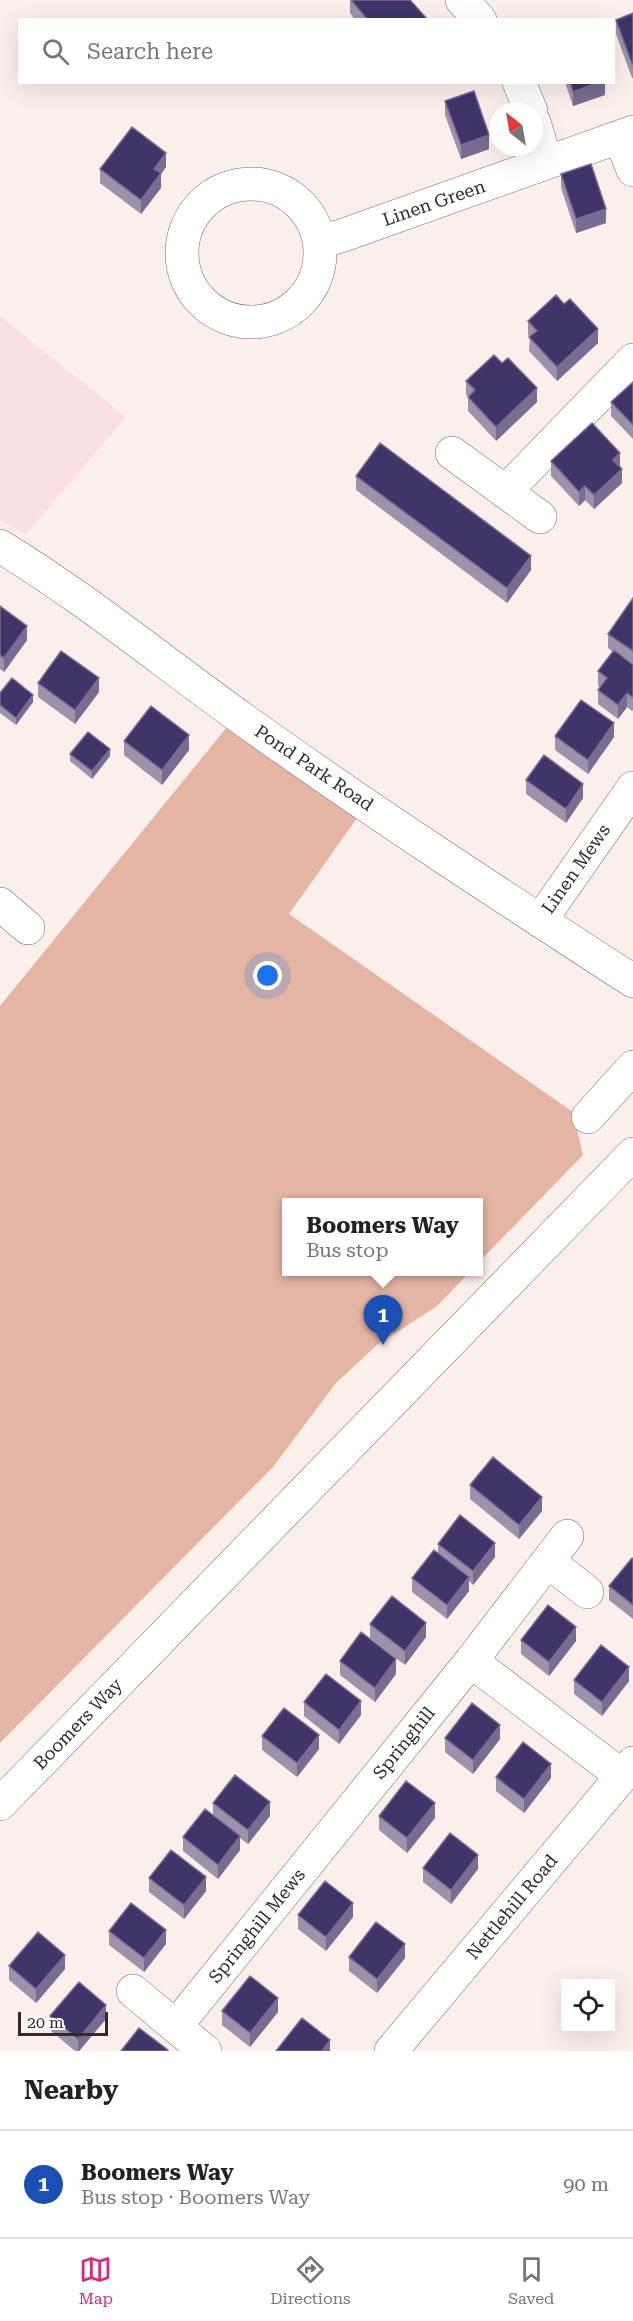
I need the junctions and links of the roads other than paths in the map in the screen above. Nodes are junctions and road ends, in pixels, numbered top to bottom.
1 (462, 0) edge
2 (478, 18) edge
3 (520, 84) edge
4 (527, 102) edge
5 (627, 135) edge
6 (543, 153) edge
7 (546, 163) junction
8 (633, 170) edge
9 (320, 241) junction
10 (633, 360) edge
11 (452, 453) dead end
12 (505, 492) junction
13 (540, 517) dead end
14 (0, 546) edge
15 (633, 788) edge
16 (0, 903) edge
17 (540, 921) junction
18 (28, 928) dead end
19 (633, 981) edge
20 (633, 1067) edge
21 (588, 1117) dead end
22 (633, 1154) edge
23 (587, 1592) dead end
24 (471, 1661) junction
25 (628, 1770) edge
26 (0, 1804) edge
27 (338, 1825) joint
28 (133, 1992) dead end
29 (176, 2026) junction
30 (396, 2049) edge
31 (205, 2051) edge

1 - 2 street
3 - 4 street
5 - 7 street, Linen Green
5 - 8 street, Linen Green
6 - 7 street
7 - 9 street, Linen Green
9 - 9 street
10 - 12 street
11 - 12 street
12 - 13 street
14 - 17 street, Pond Park Road
15 - 17 street, Linen Mews
16 - 18 street
17 - 19 street, Pond Park Road
20 - 21 street
22 - 26 street, Boomers Way
23 - 24 street, Springhill
24 - 25 street
24 - 27 street, Springhill
25 - 30 street, Nettlehill Road
27 - 29 street, Springhill Mews
28 - 29 street
29 - 31 street

